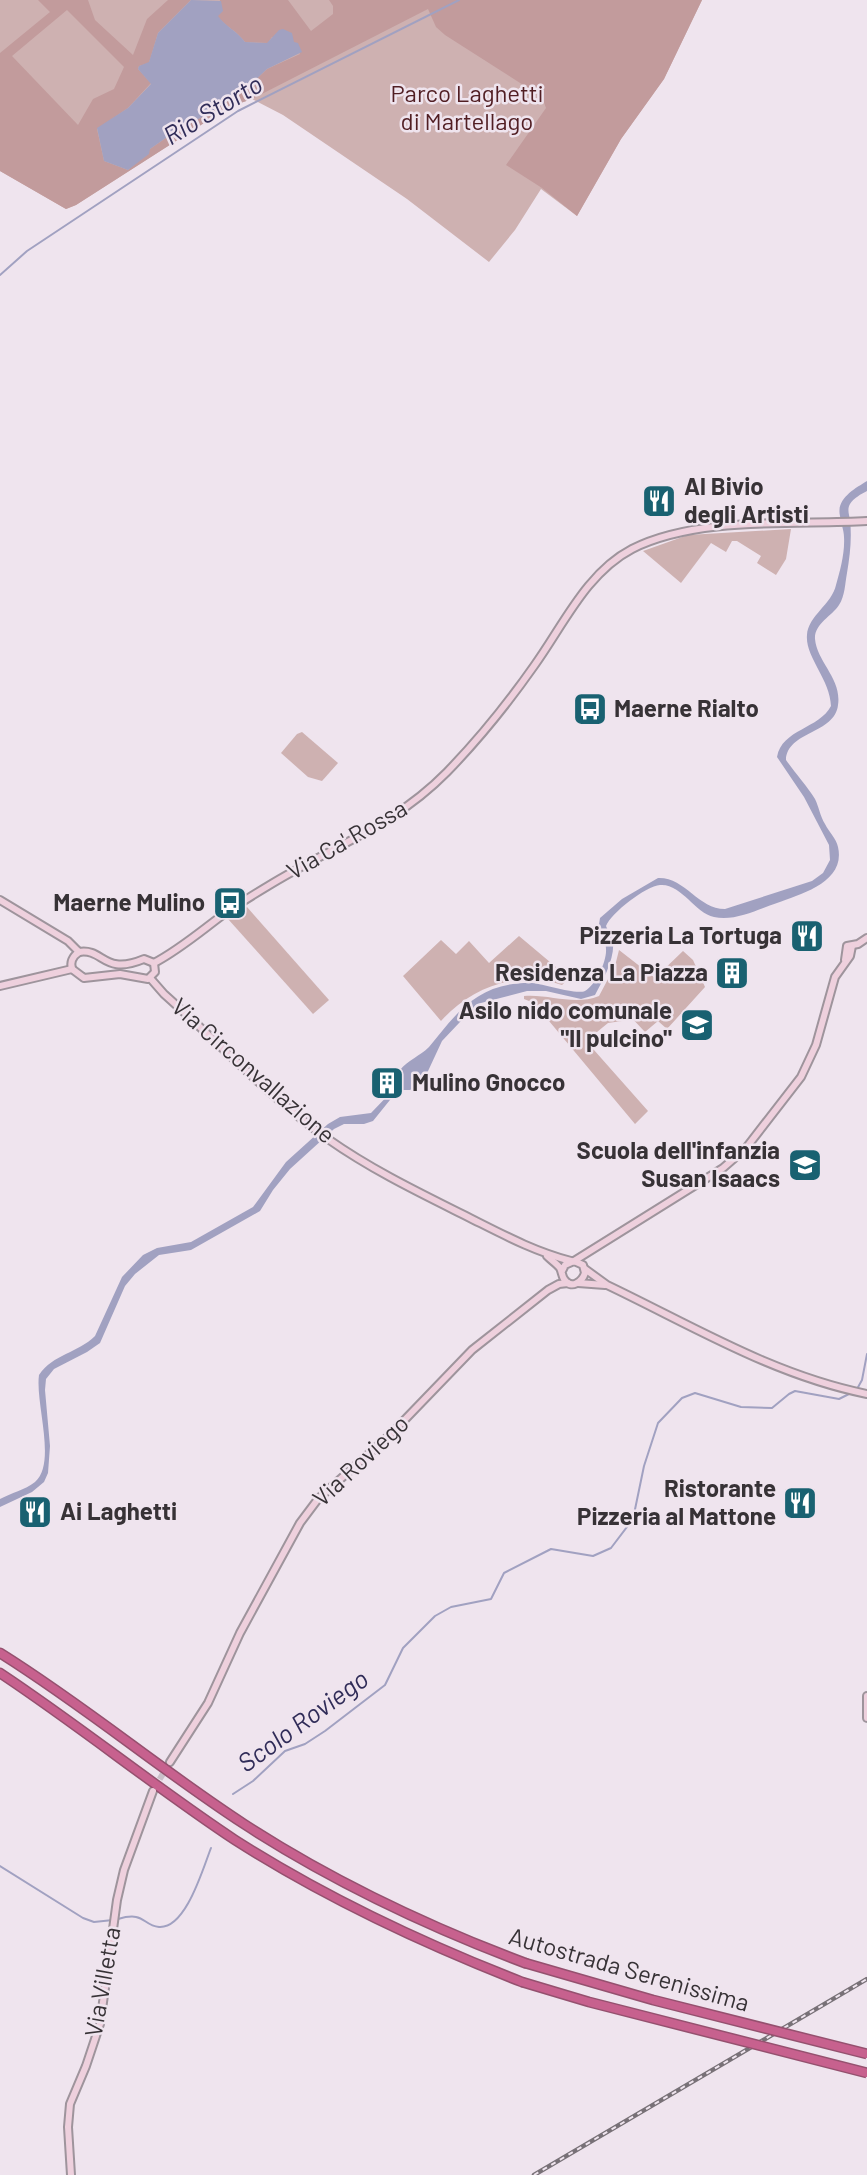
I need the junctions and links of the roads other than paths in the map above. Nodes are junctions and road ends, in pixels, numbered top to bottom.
1 (867, 521) edge
2 (0, 900) edge
3 (867, 938) edge
4 (79, 952) junction
5 (155, 963) junction
6 (72, 970) junction
7 (150, 978) junction
8 (0, 986) edge
9 (588, 1252) junction
10 (546, 1255) junction
11 (572, 1261) junction
12 (585, 1269) junction
13 (562, 1271) junction
14 (568, 1283) junction
15 (578, 1283) junction
16 (607, 1285) junction
17 (548, 1290) junction
18 (864, 1393) edge
19 (0, 1653) edge
20 (0, 1673) edge
21 (867, 1696) edge
22 (867, 1718) edge
23 (170, 1762) tunnel mouth
24 (153, 1791) tunnel mouth
25 (867, 2054) edge
26 (867, 2073) edge
27 (71, 2175) edge

1 - 5 street, Via Ca' Rossa
2 - 4 street
3 - 9 street
4 - 5 street
4 - 6 street
5 - 7 street
6 - 7 street
6 - 8 street
7 - 10 street, Via Circonvallazione
9 - 11 street
9 - 12 street
10 - 11 street, Via Circonvallazione
10 - 13 street, Via Circonvallazione
11 - 12 street
11 - 13 street
12 - 15 street
12 - 16 street
13 - 14 street
13 - 17 street
14 - 15 street
14 - 17 street
15 - 16 street
16 - 18 street
17 - 23 street, Via Roviego
19 - 25 highway, Autostrada Serenissima, bridge
20 - 26 highway, Autostrada Serenissima, bridge
21 - 22 street
24 - 27 street, Via Villetta

